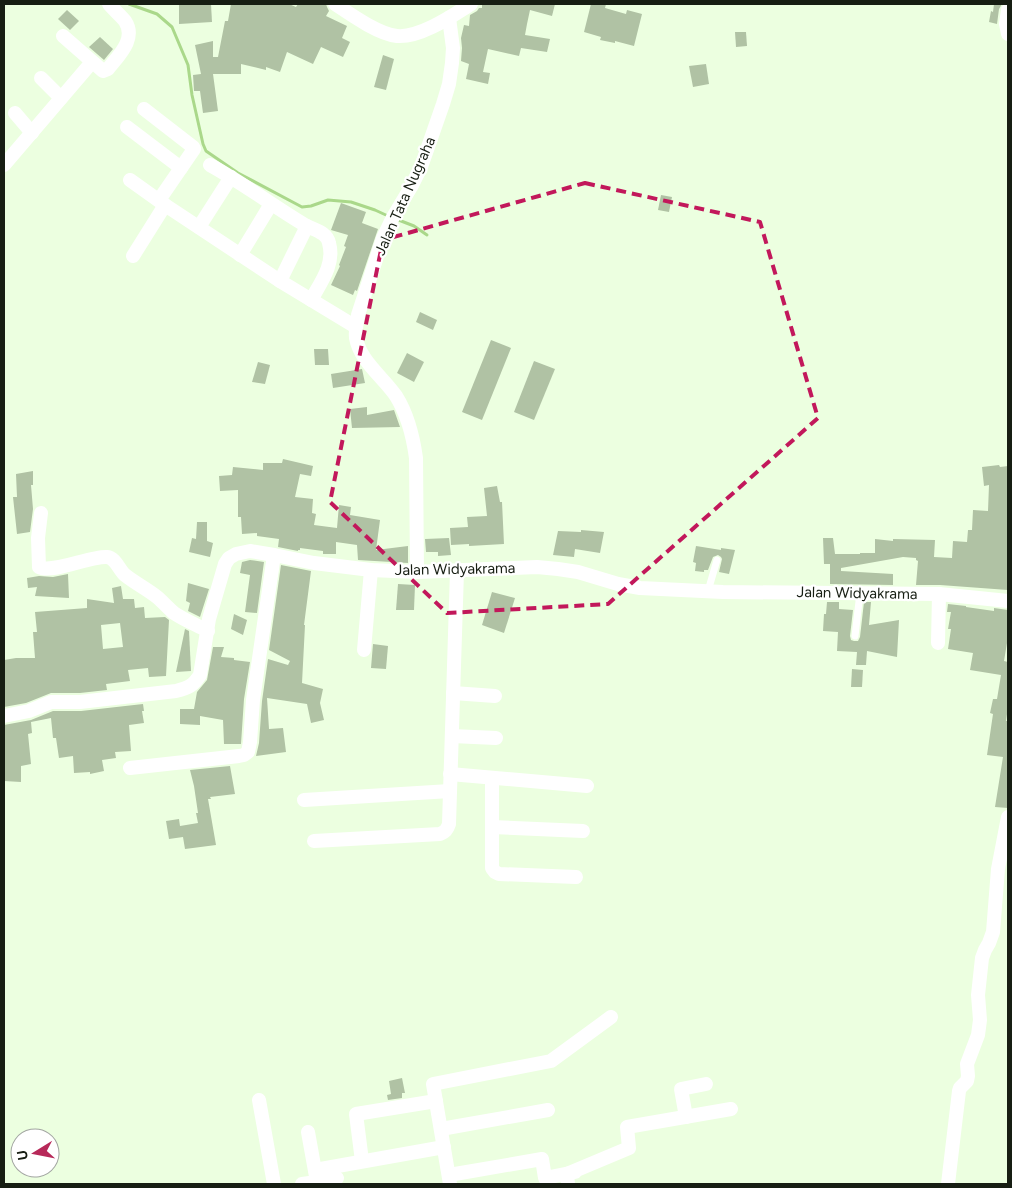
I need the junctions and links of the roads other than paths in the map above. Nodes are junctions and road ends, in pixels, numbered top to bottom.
1 (109, 4) edge
2 (335, 4) edge
3 (471, 4) edge
4 (1008, 10) edge
5 (449, 18) junction
6 (1008, 34) edge
7 (64, 36) dead end
8 (92, 62) junction
9 (41, 78) dead end
10 (61, 98) junction
11 (144, 109) dead end
12 (15, 113) dead end
13 (127, 127) dead end
14 (32, 133) junction
15 (5, 161) edge
16 (210, 165) dead end
17 (181, 168) junction
18 (231, 176) junction
19 (130, 180) dead end
20 (162, 202) junction
21 (271, 204) junction
22 (307, 226) junction
23 (199, 227) junction
24 (240, 255) junction
25 (133, 256) dead end
26 (280, 281) junction
27 (311, 300) junction
28 (356, 327) junction
29 (41, 513) dead end
30 (274, 555) junction
31 (717, 560) dead end
32 (371, 570) junction
33 (457, 571) junction
34 (417, 572) junction
35 (708, 591) junction
36 (860, 593) junction
37 (939, 594) junction
38 (1008, 600) edge
39 (208, 631) junction
40 (854, 636) dead end
41 (938, 643) dead end
42 (364, 650) dead end
43 (453, 693) junction
44 (495, 696) dead end
45 (4, 716) edge
46 (452, 736) junction
47 (496, 738) dead end
48 (130, 768) dead end
49 (450, 774) junction
50 (492, 778) junction
51 (587, 786) dead end
52 (450, 791) junction
53 (304, 800) dead end
54 (1008, 817) edge
55 (492, 827) junction
56 (582, 831) dead end
57 (314, 841) dead end
58 (576, 877) dead end
59 (611, 1017) dead end
60 (706, 1084) dead end
61 (259, 1100) dead end
62 (436, 1101) junction
63 (731, 1109) dead end
64 (548, 1110) dead end
65 (686, 1117) junction
66 (440, 1129) junction
67 (308, 1132) dead end
68 (444, 1147) junction
69 (362, 1161) junction
70 (337, 1178) dead end
71 (567, 1179) edge
72 (450, 1180) edge
73 (311, 1181) edge
74 (274, 1184) edge
75 (948, 1184) edge

1 - 8 street
2 - 5 street
3 - 5 street
4 - 6 street
5 - 28 street, Jalan Tata Nugraha
7 - 8 street
8 - 10 street
9 - 10 street
10 - 14 street
11 - 17 street
12 - 14 street
13 - 17 street
14 - 15 street
16 - 18 street
17 - 20 street
18 - 21 street
18 - 23 street
19 - 20 street
20 - 23 street
20 - 25 street
21 - 22 street
21 - 24 street
22 - 26 street
22 - 27 street
23 - 24 street
24 - 26 street
26 - 27 street
27 - 28 street
28 - 34 street, Jalan Tata Nugraha
29 - 39 street
30 - 32 street, Jalan Widyakrama
30 - 39 street, Jalan Widyakrama
30 - 48 street
31 - 35 lane
32 - 34 street, Jalan Widyakrama
32 - 42 street
33 - 34 street, Jalan Widyakrama
33 - 35 street, Jalan Widyakrama
33 - 43 street
35 - 36 street, Jalan Widyakrama
36 - 37 street, Jalan Widyakrama
36 - 40 lane
37 - 38 street, Jalan Widyakrama
37 - 41 street
39 - 45 street, Jalan Widyakrama
43 - 44 street
43 - 46 street
46 - 47 street
46 - 49 street
49 - 50 street
49 - 52 street
50 - 51 street
50 - 55 street
52 - 53 street
52 - 57 street
54 - 75 street
55 - 56 street
55 - 58 street
59 - 62 street
60 - 65 street
61 - 74 street
62 - 66 street
62 - 69 street
63 - 65 street
64 - 66 street
65 - 71 street
66 - 68 street
67 - 73 street
68 - 69 street
68 - 72 street
69 - 73 street
70 - 73 street
71 - 72 street

